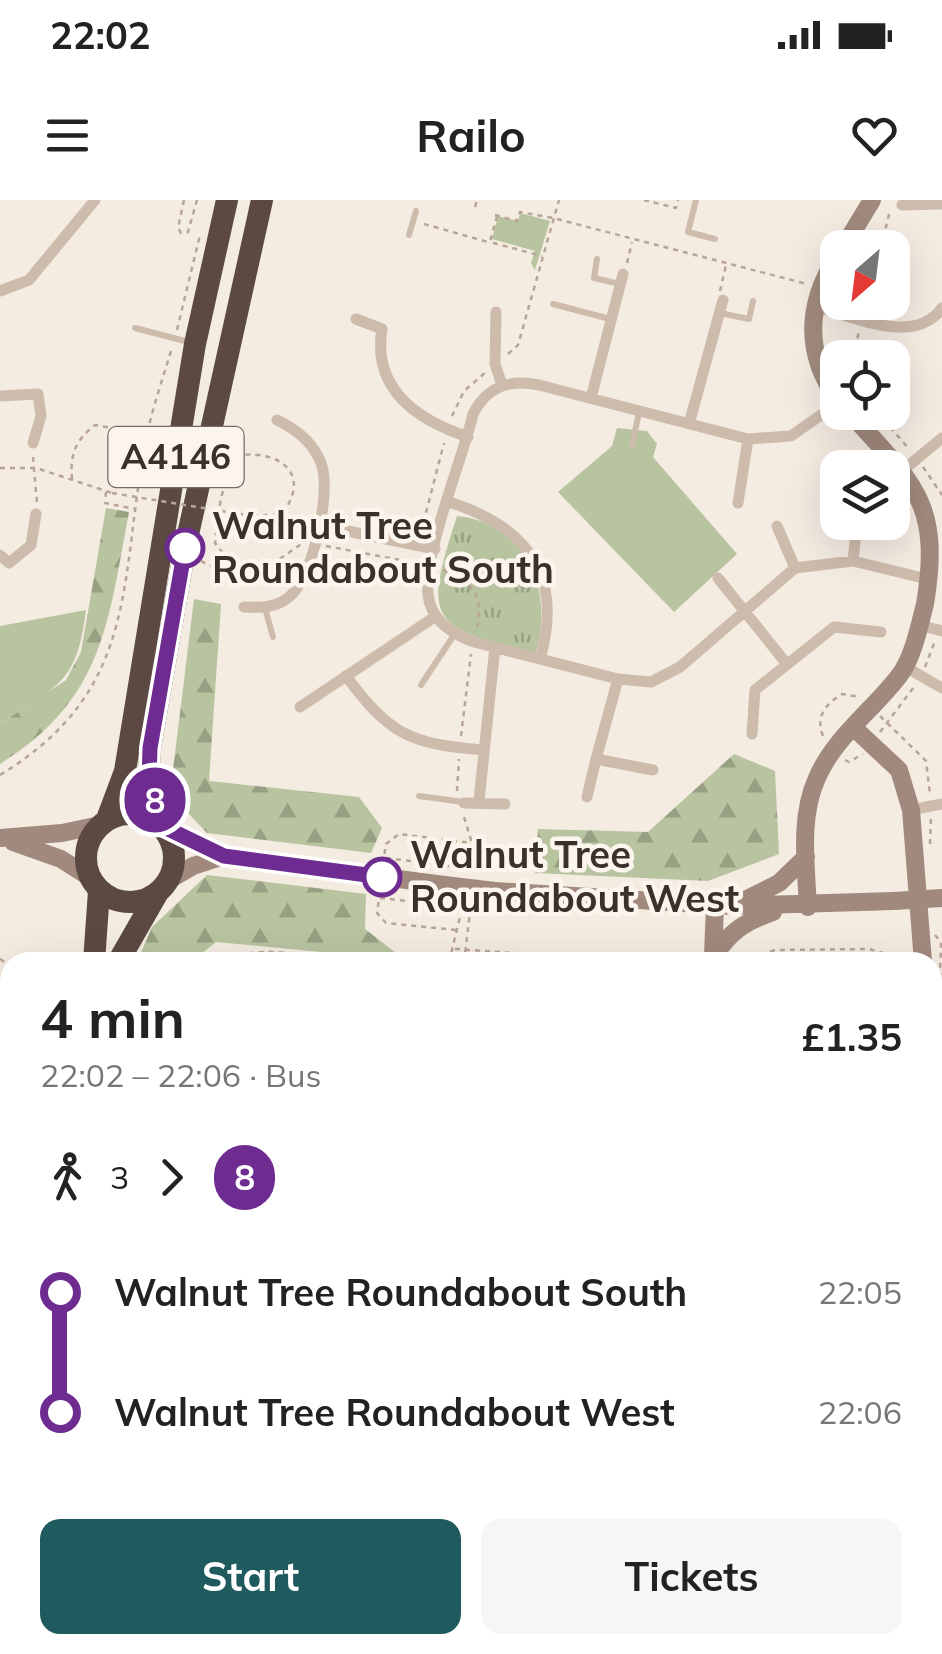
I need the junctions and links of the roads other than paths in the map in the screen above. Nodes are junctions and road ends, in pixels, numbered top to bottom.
1 (96, 200) edge
2 (227, 200) edge
3 (262, 200) edge
4 (696, 200) edge
5 (872, 200) edge
6 (940, 202) edge
7 (897, 203) edge
8 (416, 210) dead end
9 (854, 230) edge
10 (409, 235) dead end
11 (715, 239) dead end
12 (597, 259) dead end
13 (622, 280) joint
14 (0, 291) edge
15 (820, 300) edge
16 (754, 301) dead end
17 (553, 304) dead end
18 (721, 306) joint
19 (818, 308) junction
20 (942, 308) edge
21 (496, 312) dead end
22 (356, 319) dead end
23 (612, 319) junction
24 (135, 328) dead end
25 (185, 342) junction
26 (820, 375) edge
27 (502, 385) junction
28 (0, 396) edge
29 (591, 398) junction
30 (640, 411) junction
31 (820, 415) edge
32 (277, 420) dead end
33 (689, 424) junction
34 (864, 430) edge
35 (468, 436) junction
36 (942, 438) edge
37 (748, 439) junction
38 (33, 444) road end
39 (632, 446) dead end
40 (882, 450) edge
41 (910, 465) edge
42 (910, 482) edge
43 (449, 502) junction
44 (738, 503) dead end
45 (36, 514) road end
46 (777, 526) dead end
47 (939, 531) edge
48 (317, 535) junction
49 (855, 540) edge
50 (435, 549) junction
51 (0, 555) edge
52 (853, 561) junction
53 (795, 568) junction
54 (718, 578) dead end
55 (931, 580) junction
56 (244, 607) dead end
57 (265, 608) junction
58 (746, 611) junction
59 (436, 616) junction
60 (919, 625) junction
61 (882, 632) dead end
62 (942, 632) edge
63 (454, 635) junction
64 (274, 637) dead end
65 (495, 648) junction
66 (540, 659) junction
67 (786, 663) junction
68 (904, 666) junction
69 (346, 676) junction
70 (618, 679) junction
71 (421, 685) dead end
72 (942, 688) edge
73 (300, 707) dead end
74 (853, 728) junction
75 (752, 734) dead end
76 (483, 750) junction
77 (596, 759) junction
78 (653, 770) dead end
79 (419, 796) dead end
80 (587, 797) dead end
81 (479, 801) junction
82 (464, 802) joint
83 (505, 804) dead end
84 (942, 804) edge
85 (910, 810) junction
86 (103, 822) junction
87 (163, 828) junction
88 (0, 838) edge
89 (224, 856) junction
90 (806, 858) junction
91 (94, 884) junction
92 (163, 887) junction
93 (942, 898) edge
94 (724, 906) junction
95 (788, 907) junction
96 (808, 907) junction
97 (94, 952) edge
98 (124, 952) edge
99 (715, 952) edge
100 (718, 952) edge
101 (922, 952) edge

1 - 14 street
2 - 25 highway, A4146
3 - 87 highway, A4146
4 - 11 lane
5 - 9 street
6 - 7 street
8 - 10 lane
12 - 13 lane
13 - 23 street
15 - 19 street
16 - 18 lane
17 - 23 lane
18 - 33 street
19 - 20 street
19 - 26 street
21 - 27 street
22 - 35 street
23 - 29 street
24 - 25 lane
25 - 86 highway, A4146
27 - 29 street
27 - 35 street
28 - 38 street
29 - 30 street
30 - 33 street
30 - 39 lane
31 - 37 street
32 - 48 street
33 - 37 street
34 - 40 street
35 - 43 street
36 - 41 street
37 - 44 street
42 - 47 street
43 - 50 street
43 - 66 street
45 - 51 street
46 - 53 street
47 - 55 street
48 - 50 street
48 - 57 street
49 - 52 street
50 - 59 street
52 - 53 street
52 - 55 street
53 - 58 street
54 - 58 street
55 - 60 street
56 - 57 street
57 - 64 lane
58 - 67 street
58 - 70 street
59 - 63 street
59 - 69 street
60 - 62 street
60 - 68 street
61 - 67 street
63 - 65 street
63 - 71 lane
65 - 66 street
65 - 76 street
66 - 70 street
67 - 75 street
68 - 72 street
68 - 74 street
69 - 73 street
69 - 76 street
70 - 77 street
74 - 85 street
74 - 90 street
76 - 81 street
77 - 78 street
77 - 80 street
79 - 82 lane
81 - 82 street
81 - 83 street
84 - 85 street
85 - 101 street
86 - 87 highway
86 - 88 street
86 - 91 highway, A4146
87 - 89 street
87 - 92 highway, A4146
88 - 91 street
89 - 92 street
89 - 94 street, bridge
90 - 94 street
90 - 96 street
91 - 92 highway
91 - 97 highway, A4146
92 - 98 highway
93 - 96 street, bridge
94 - 95 street
94 - 99 street
95 - 96 street
95 - 100 street

